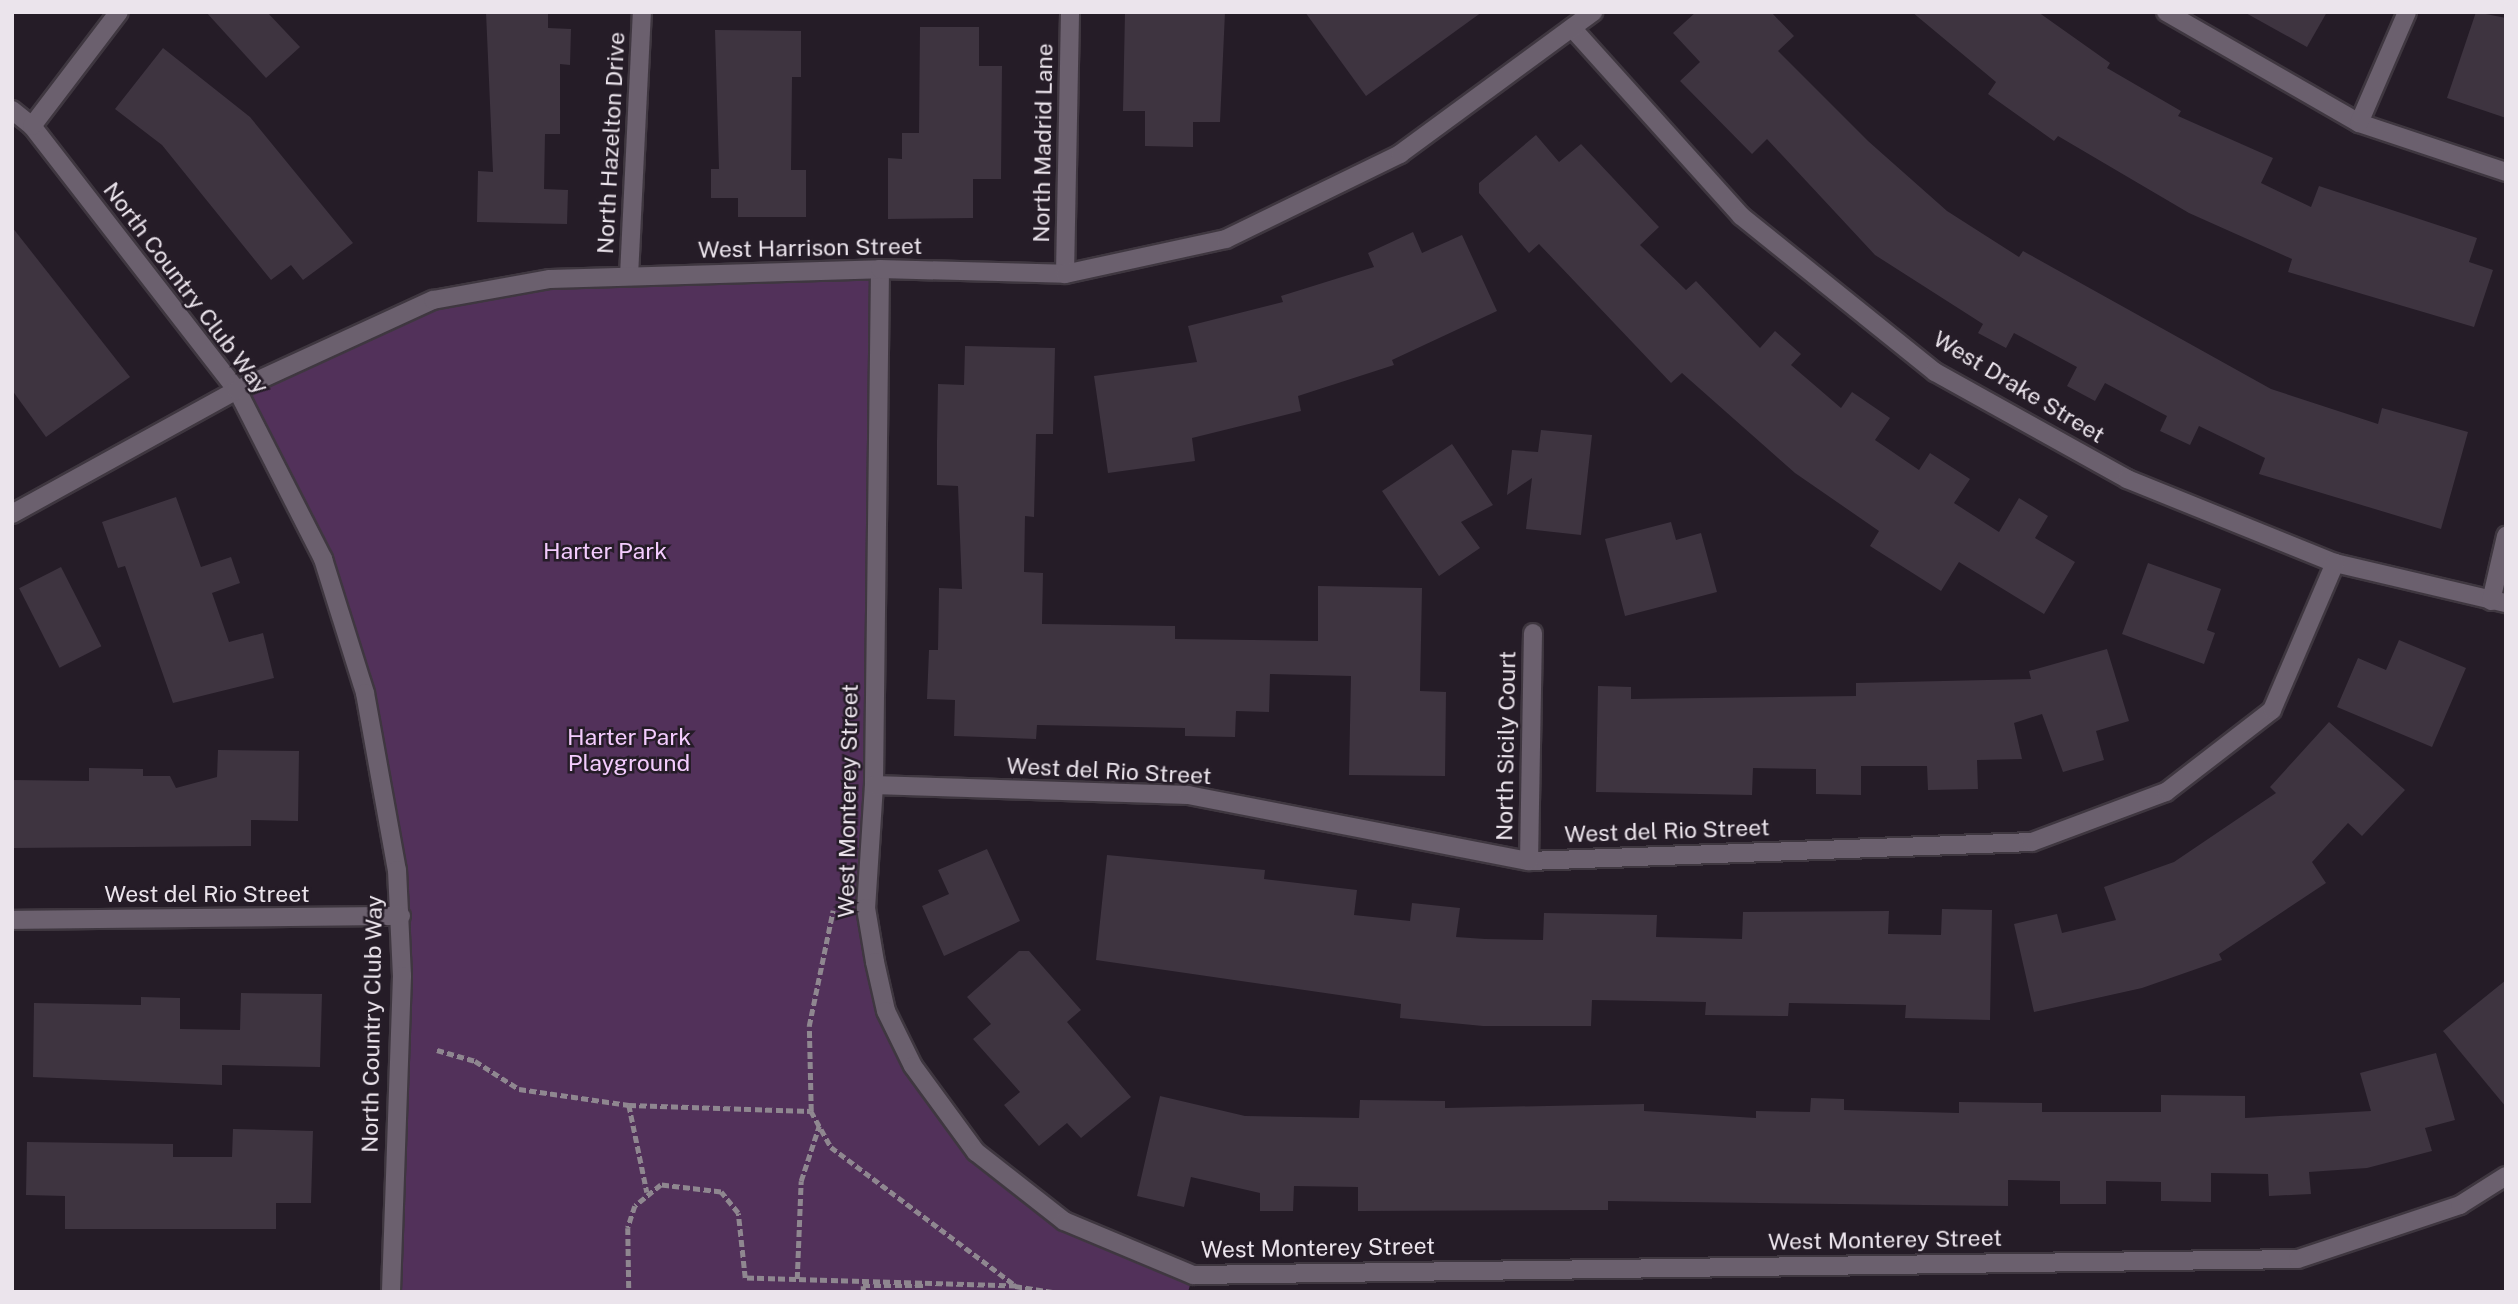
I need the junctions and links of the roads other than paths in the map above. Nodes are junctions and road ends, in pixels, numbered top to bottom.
1 (119, 12) edge
2 (642, 12) edge
3 (1070, 12) edge
4 (1592, 12) edge
5 (2166, 12) edge
6 (2407, 12) edge
7 (1572, 28) junction
8 (12, 110) edge
9 (2358, 122) junction
10 (33, 125) junction
11 (2506, 173) edge
12 (880, 269) junction
13 (1065, 274) junction
14 (629, 276) junction
15 (237, 390) junction
16 (12, 514) edge
17 (2506, 536) edge
18 (2335, 563) junction
19 (2498, 602) edge
20 (1533, 632) dead end
21 (874, 785) junction
22 (1529, 861) junction
23 (401, 916) junction
24 (12, 920) edge
25 (2506, 1176) edge
26 (391, 1292) edge

1 - 10 street
2 - 14 street, North Hazelton Drive
3 - 13 street, North Madrid Lane
4 - 7 street, West Harrison Street
5 - 9 street
6 - 9 street
7 - 13 street, West Harrison Street
7 - 18 street, West Drake Street
8 - 10 street, North Country Club Way
9 - 11 street
10 - 15 street, North Country Club Way
12 - 13 street, West Harrison Street
12 - 14 street, West Harrison Street
12 - 21 street, West Monterey Street
14 - 15 street, West Harrison Street
15 - 16 street, West Harrison Street
15 - 23 street, North Country Club Way
17 - 19 street
18 - 19 street, West Drake Street
18 - 22 street, West del Rio Street
20 - 22 street, North Sicily Court
21 - 22 street, West del Rio Street
21 - 25 street, West Monterey Street
23 - 24 street, West del Rio Street
23 - 26 street, North Country Club Way

